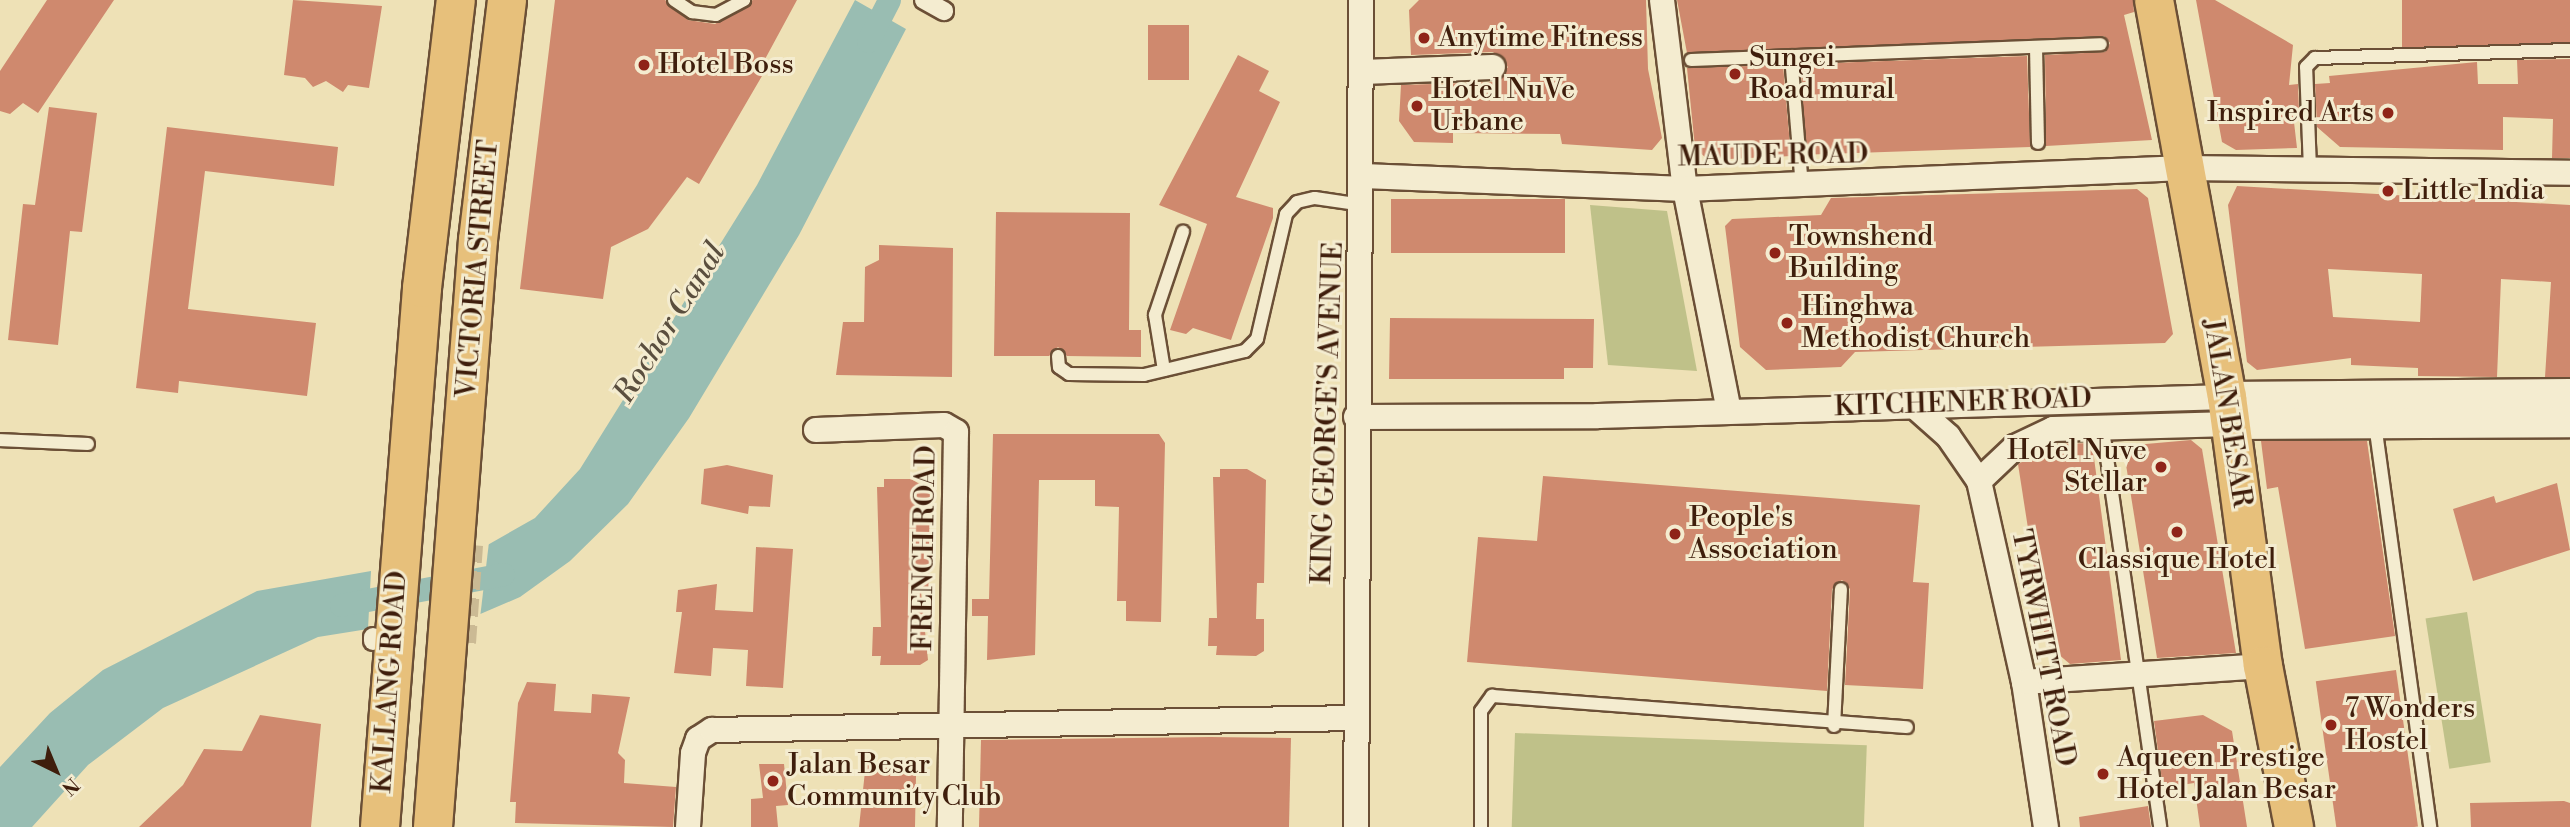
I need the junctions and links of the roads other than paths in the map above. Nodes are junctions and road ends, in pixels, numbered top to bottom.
1 (456, 0) edge
2 (507, 0) edge
3 (674, 0) edge
4 (744, 0) edge
5 (1361, 0) edge
6 (1662, 0) edge
7 (2154, 0) edge
8 (2101, 44) dead end
9 (2036, 47) junction
10 (2570, 50) edge
11 (1791, 56) junction
12 (1691, 60) dead end
13 (1493, 67) dead end
14 (1362, 72) junction
15 (2038, 144) dead end
16 (2185, 168) junction
17 (2310, 169) junction
18 (2570, 173) edge
19 (1363, 176) junction
20 (1802, 186) junction
21 (1685, 189) junction
22 (1363, 205) junction
23 (1183, 232) dead end
24 (1058, 356) dead end
25 (1164, 370) junction
26 (2570, 394) edge
27 (2104, 398) junction
28 (1913, 405) junction
29 (1729, 411) junction
30 (2229, 411) junction
31 (1356, 417) junction
32 (2374, 420) junction
33 (2570, 422) edge
34 (2102, 427) junction
35 (816, 429) dead end
36 (0, 440) edge
37 (88, 444) dead end
38 (1979, 481) junction
39 (468, 534) joint
40 (400, 536) joint
41 (1841, 589) dead end
42 (2263, 666) junction
43 (2139, 676) junction
44 (2024, 682) junction
45 (1354, 718) junction
46 (952, 723) junction
47 (1834, 726) junction
48 (1907, 727) dead end
49 (380, 827) edge
50 (433, 827) edge
51 (688, 827) edge
52 (950, 827) edge
53 (1356, 827) edge
54 (1481, 827) edge
55 (2046, 827) edge
56 (2160, 827) edge
57 (2294, 827) edge
58 (2430, 827) edge

1 - 40 main road, VICTORIA STREET
2 - 39 main road, VICTORIA STREET
3 - 4 lane
5 - 14 street, KING GEORGE'S AVENUE
6 - 21 street
7 - 16 main road, JALAN BESAR
8 - 9 lane
9 - 11 lane
9 - 15 lane
10 - 17 lane
11 - 12 lane
11 - 20 lane
13 - 14 street
14 - 19 street, KING GEORGE'S AVENUE
16 - 17 street, MAUDE ROAD
16 - 20 street, MAUDE ROAD
16 - 30 main road, JALAN BESAR
17 - 18 street, MAUDE ROAD
19 - 21 street, MAUDE ROAD
19 - 22 street, KING GEORGE'S AVENUE
20 - 21 street, MAUDE ROAD
21 - 29 street
22 - 25 lane
22 - 31 street, KING GEORGE'S AVENUE
23 - 25 lane
24 - 25 lane
26 - 30 street, KITCHENER ROAD
27 - 28 street, KITCHENER ROAD
27 - 30 street, KITCHENER ROAD
27 - 34 lane
28 - 29 street, KITCHENER ROAD
28 - 38 street, TYRWHITT ROAD
29 - 31 street, KITCHENER ROAD
30 - 32 street, KITCHENER ROAD
30 - 34 street
30 - 42 main road, JALAN BESAR
31 - 45 street, KING GEORGE'S AVENUE
32 - 33 street, KITCHENER ROAD
32 - 58 lane
34 - 38 street
34 - 43 lane
35 - 46 street, FRENCH ROAD
36 - 37 lane
38 - 44 street, TYRWHITT ROAD
39 - 50 main road, KALLANG ROAD
40 - 49 main road, KALLANG ROAD
41 - 47 lane
42 - 43 street
42 - 57 main road, JALAN BESAR
43 - 44 street
43 - 56 lane
44 - 55 street, TYRWHITT ROAD
45 - 46 street
45 - 53 street, KING GEORGE'S AVENUE
46 - 51 street
46 - 52 street, FRENCH ROAD
47 - 48 lane
47 - 54 lane

